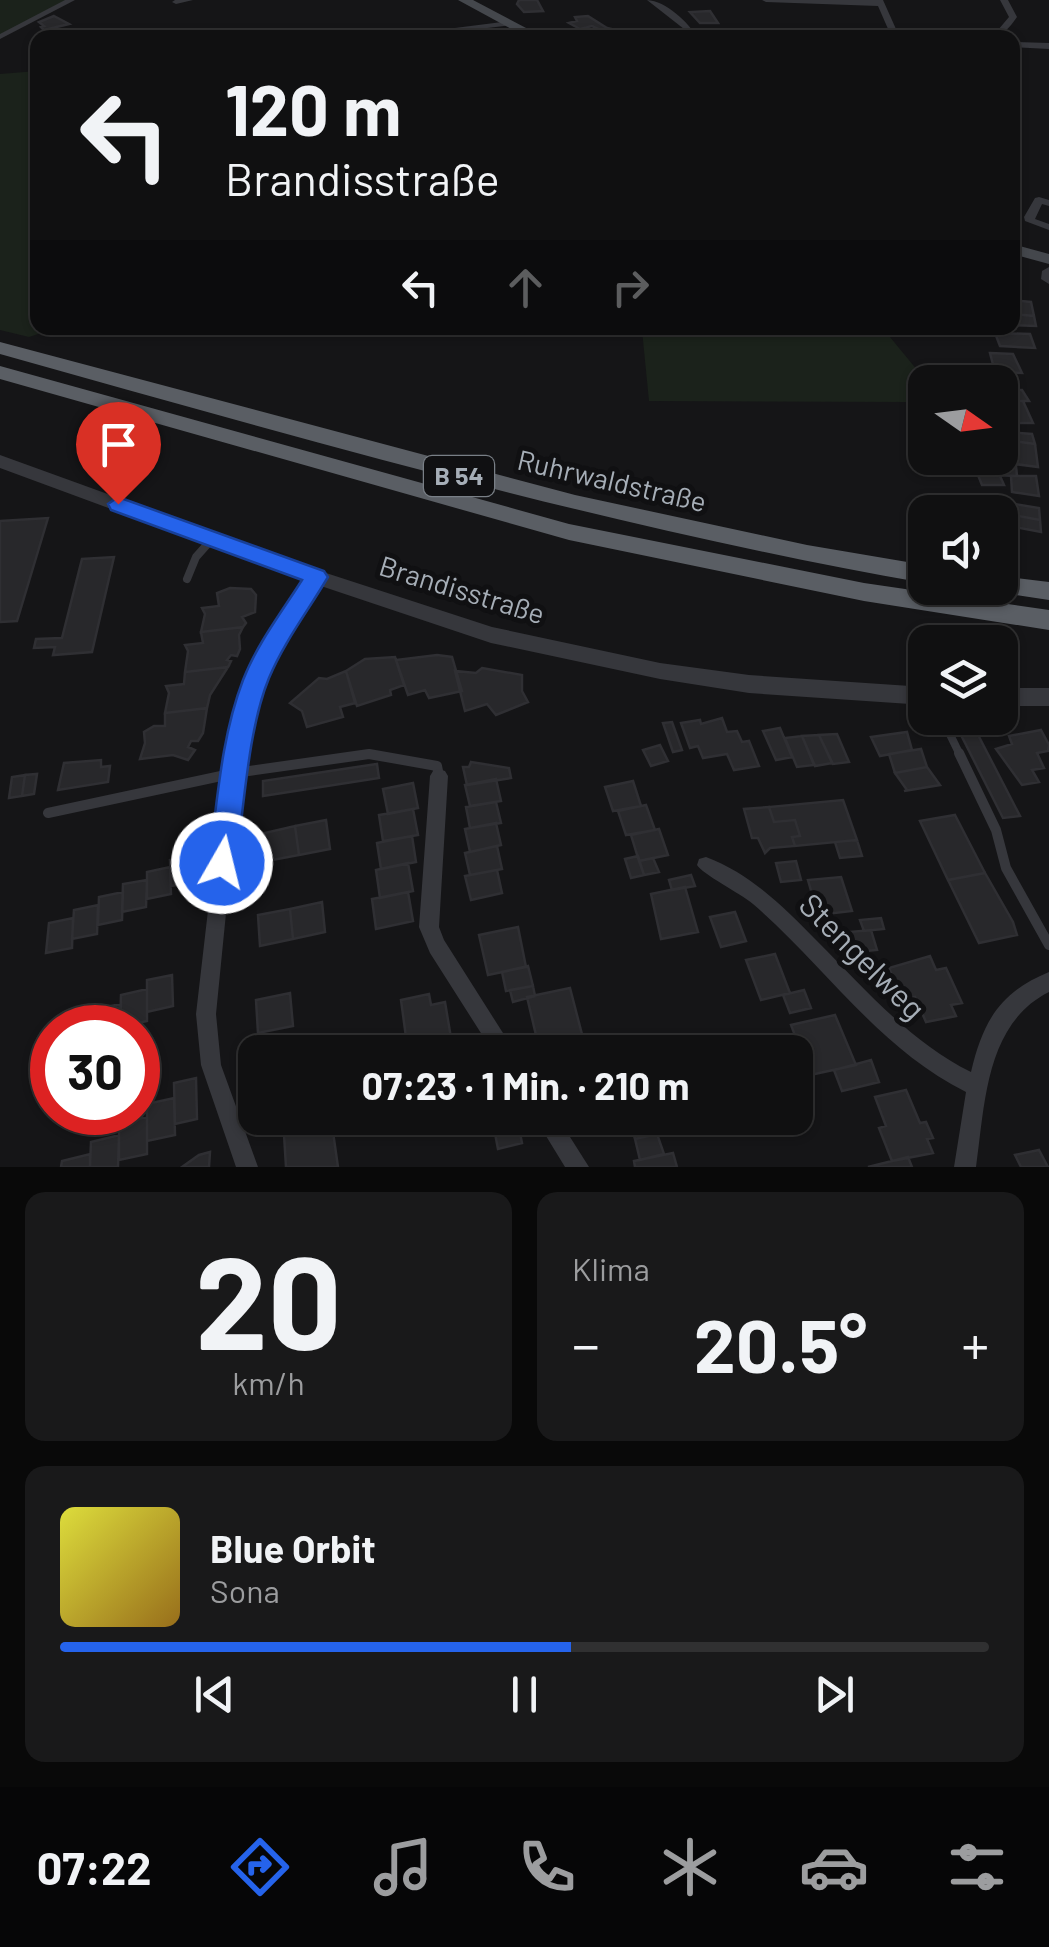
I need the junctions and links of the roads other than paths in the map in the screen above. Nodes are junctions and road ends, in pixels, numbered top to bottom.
1 (71, 0) edge
2 (188, 0) edge
3 (464, 0) edge
4 (650, 0) edge
5 (1004, 0) edge
6 (176, 2) edge
7 (880, 2) edge
8 (767, 4) edge
9 (510, 23) junction
10 (449, 30) edge
11 (524, 30) edge
12 (689, 30) edge
13 (892, 30) edge
14 (1002, 30) edge
15 (0, 37) edge
16 (1020, 44) edge
17 (1049, 46) edge
18 (1049, 203) edge
19 (1049, 226) edge
20 (1020, 251) edge
21 (1049, 258) edge
22 (1049, 270) edge
23 (1049, 279) edge
24 (0, 348) edge
25 (0, 372) edge
26 (0, 462) edge
27 (212, 539) junction
28 (908, 571) edge
29 (316, 577) junction
30 (187, 579) dead end
31 (1018, 587) edge
32 (1049, 591) edge
33 (1038, 618) edge
34 (908, 695) edge
35 (1049, 697) edge
36 (1018, 698) edge
37 (950, 735) edge
38 (235, 773) junction
39 (439, 776) joint
40 (48, 812) dead end
41 (706, 866) dead end
42 (1049, 944) edge
43 (1049, 982) edge
44 (494, 1035) edge
45 (979, 1087) junction
46 (557, 1135) edge
47 (247, 1167) edge
48 (578, 1167) edge
49 (965, 1167) edge

1 - 15 street
2 - 6 street
3 - 9 main road
4 - 12 street
5 - 14 street
7 - 8 street
7 - 13 street
9 - 10 street
9 - 11 main road
16 - 17 street
18 - 19 street
20 - 21 main road
22 - 23 street
24 - 28 highway, Ruhrwaldstraße / B 54
25 - 33 highway, B 54
26 - 27 street, Brandisstraße
27 - 29 street, Brandisstraße
27 - 30 lane
29 - 34 street, Brandisstraße
29 - 38 street
31 - 32 highway
35 - 36 street
37 - 42 lane
38 - 39 lane
38 - 40 lane
38 - 47 street
39 - 44 street
41 - 45 street, Stengelweg
43 - 45 street
45 - 49 street
46 - 48 street

